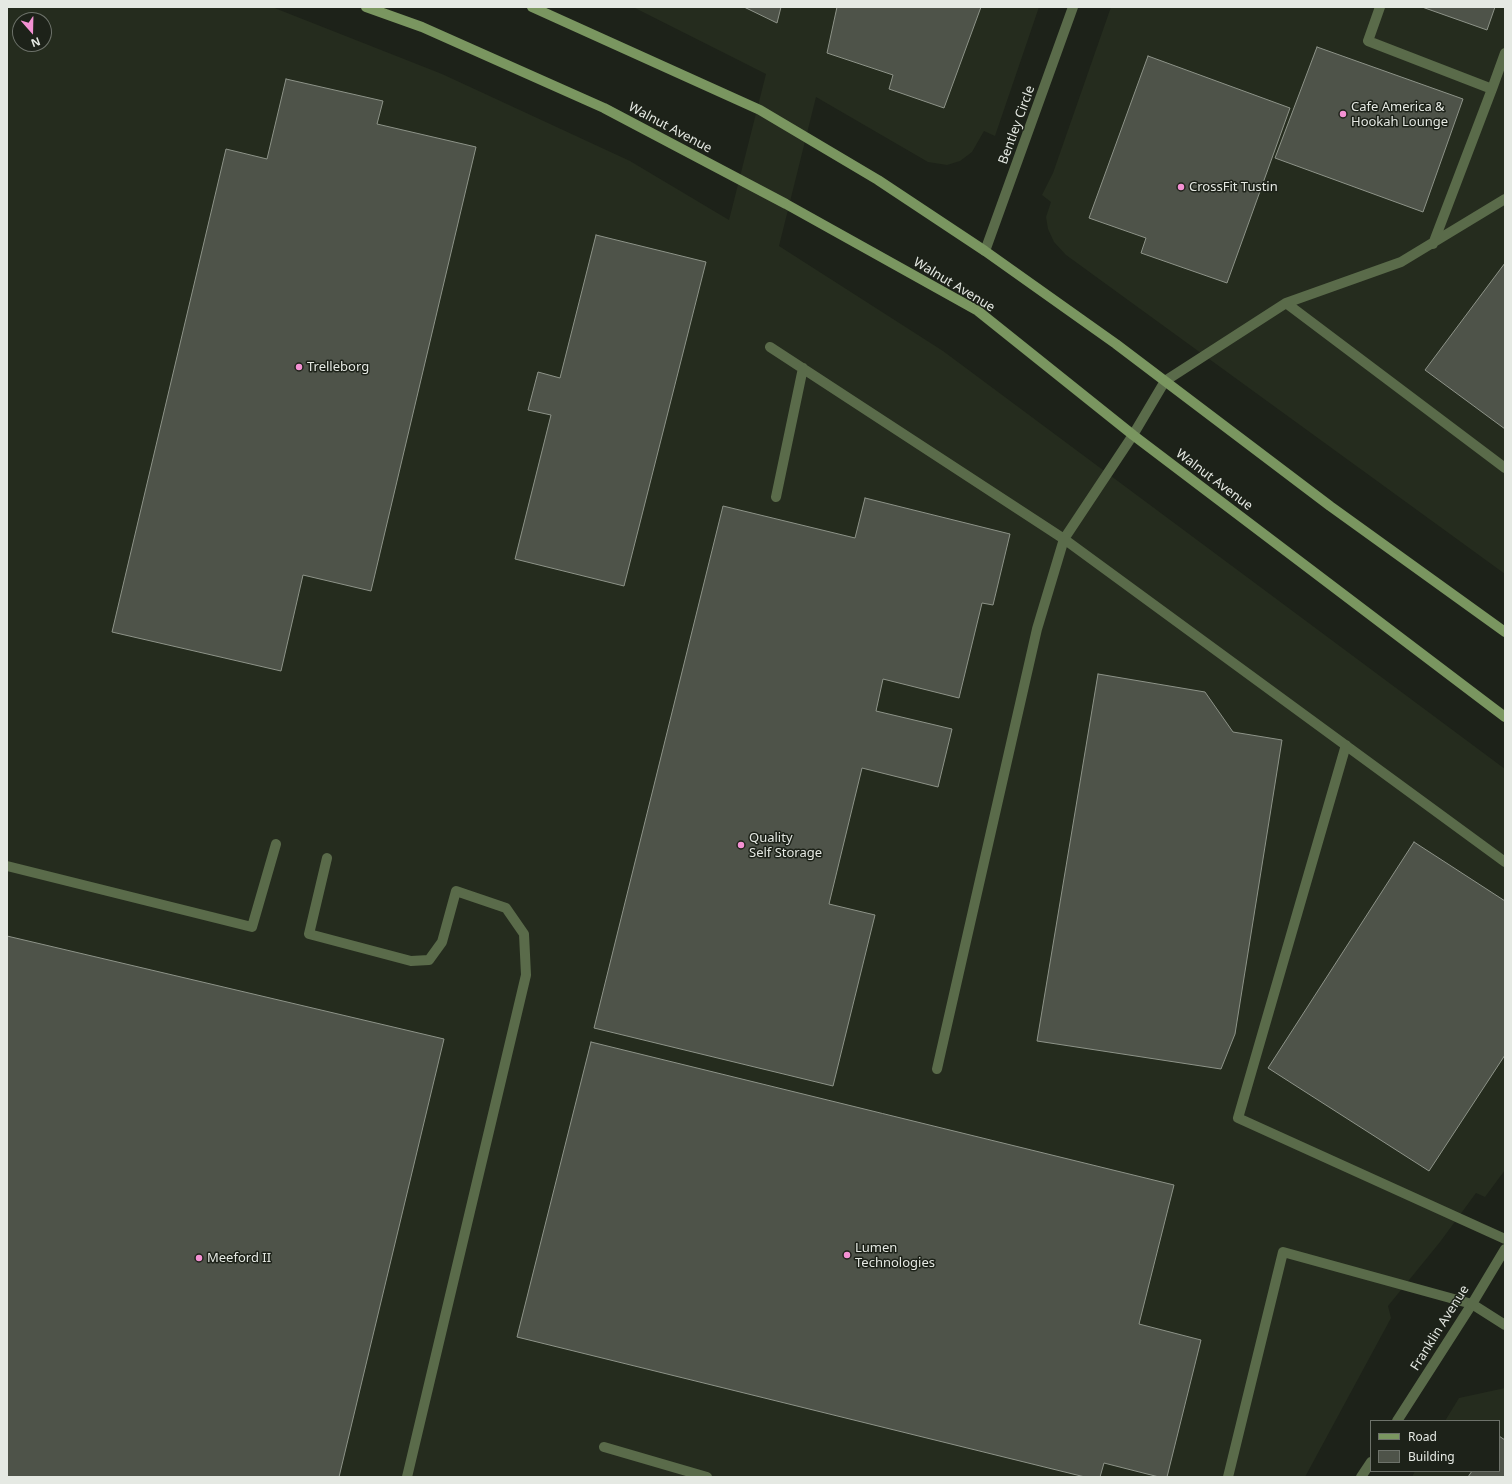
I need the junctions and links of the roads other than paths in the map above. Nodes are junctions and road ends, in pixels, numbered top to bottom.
1 (366, 7) edge
2 (532, 7) edge
3 (1074, 7) edge
4 (1380, 7) edge
5 (1505, 53) edge
6 (1492, 89) junction
7 (1505, 199) edge
8 (1433, 244) junction
9 (985, 251) junction
10 (1286, 303) junction
11 (770, 347) dead end
12 (803, 368) junction
13 (1165, 380) junction
14 (1133, 435) junction
15 (1505, 468) edge
16 (776, 497) dead end
17 (1064, 540) junction
18 (1505, 632) edge
19 (1505, 717) edge
20 (1346, 745) junction
21 (276, 844) dead end
22 (327, 858) dead end
23 (1505, 862) edge
24 (7, 866) edge
25 (937, 1069) dead end
26 (1505, 1239) edge
27 (1505, 1249) edge
28 (1472, 1304) junction
29 (1505, 1325) edge
30 (1398, 1420) edge
31 (604, 1447) dead end
32 (1370, 1464) edge
33 (407, 1477) edge
34 (707, 1477) edge
35 (1228, 1477) edge
36 (1361, 1477) edge

1 - 14 main road, Walnut Avenue
2 - 9 main road
3 - 9 street, Bentley Circle
4 - 6 street
5 - 6 street
6 - 8 street
7 - 8 street
8 - 10 street
9 - 13 main road
10 - 13 street
10 - 15 street
11 - 12 street
12 - 16 street
12 - 17 street
13 - 14 street
13 - 18 main road
14 - 17 street
14 - 19 main road, Walnut Avenue
17 - 20 street
17 - 25 street
20 - 23 street
20 - 26 street
21 - 24 street
22 - 33 street
27 - 28 street, Franklin Avenue
28 - 29 street
28 - 30 street, Franklin Avenue
28 - 35 street
31 - 34 street
32 - 36 street

